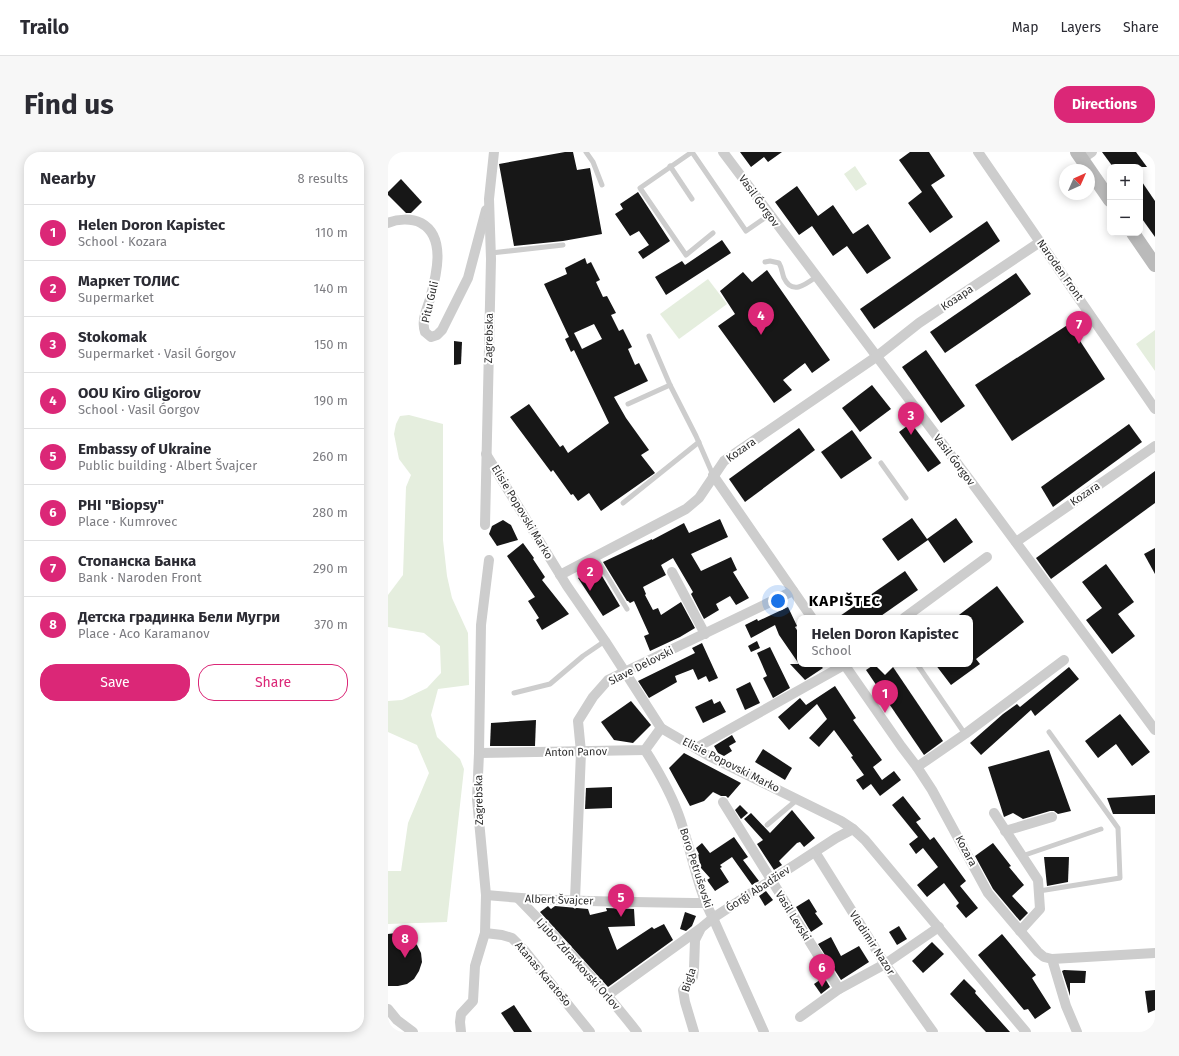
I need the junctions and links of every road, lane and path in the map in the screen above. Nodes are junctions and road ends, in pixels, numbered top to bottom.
1 (494, 152) edge
2 (586, 152) edge
3 (692, 152) edge
4 (723, 152) edge
5 (978, 152) edge
6 (1084, 154) edge
7 (670, 166) junction
8 (602, 186) dead end
9 (1107, 195) edge
10 (489, 199) junction
11 (692, 199) dead end
12 (769, 215) junction
13 (388, 223) edge
14 (713, 233) dead end
15 (1135, 236) edge
16 (1040, 242) junction
17 (563, 245) dead end
18 (491, 253) junction
19 (765, 262) dead end
20 (1155, 265) edge
21 (816, 277) junction
22 (649, 336) dead end
23 (876, 357) junction
24 (670, 385) junction
25 (628, 404) dead end
26 (1155, 409) edge
27 (699, 442) junction
28 (1155, 446) edge
29 (486, 454) junction
30 (881, 463) dead end
31 (713, 476) junction
32 (906, 498) dead end
33 (623, 503) dead end
34 (485, 525) dead end
35 (1016, 542) junction
36 (595, 556) junction
37 (987, 557) dead end
38 (489, 560) dead end
39 (672, 572) dead end
40 (560, 574) junction
41 (793, 591) junction
42 (627, 609) dead end
43 (810, 615) edge
44 (908, 615) edge
45 (705, 634) junction
46 (605, 641) junction
47 (1064, 660) dead end
48 (840, 667) edge
49 (847, 667) edge
50 (919, 667) edge
51 (625, 672) junction
52 (514, 693) dead end
53 (661, 728) junction
54 (1155, 730) edge
55 (1049, 732) dead end
56 (965, 734) junction
57 (696, 748) junction
58 (645, 750) junction
59 (581, 752) junction
60 (479, 753) junction
61 (917, 767) junction
62 (798, 799) junction
63 (723, 802) dead end
64 (994, 813) dead end
65 (1052, 817) dead end
66 (767, 825) dead end
67 (853, 829) junction
68 (1101, 829) dead end
69 (1005, 831) junction
70 (815, 852) junction
71 (1022, 856) junction
72 (771, 881) junction
73 (1039, 891) junction
74 (486, 895) junction
75 (518, 898) junction
76 (575, 900) junction
77 (705, 903) junction
78 (713, 918) junction
79 (938, 927) junction
80 (701, 928) junction
81 (1020, 931) junction
82 (485, 933) junction
83 (1155, 953) edge
84 (1052, 958) junction
85 (885, 964) junction
86 (839, 989) junction
87 (608, 996) junction
88 (388, 1009) edge
89 (800, 1017) dead end
90 (413, 1032) edge
91 (461, 1032) edge
92 (590, 1032) edge
93 (637, 1032) edge
94 (694, 1032) edge
95 (764, 1032) edge
96 (933, 1032) edge
97 (1026, 1032) edge
98 (1077, 1032) edge

1 - 10 street, Zagrebska
2 - 8 lane
3 - 7 lane
3 - 12 lane
4 - 12 street, Vasil Ǵorgov
5 - 16 street, Naroden Front
6 - 9 street
7 - 11 lane
7 - 14 lane
10 - 13 street, Pitu Guli
10 - 18 street, Zagrebska
12 - 21 street, Vasil Ǵorgov
15 - 20 street
16 - 23 street, Козара
16 - 26 street, Naroden Front
17 - 18 lane
18 - 29 street, Zagrebska
19 - 21 lane
21 - 23 street, Vasil Ǵorgov
22 - 24 lane
23 - 31 street, Kozara
23 - 35 street, Vasil Ǵorgov
24 - 25 lane
24 - 27 lane
27 - 31 lane
27 - 33 lane
28 - 35 street, Kozara
29 - 34 street, Zagrebska
29 - 40 street, Elisie Popovski Marko
30 - 32 lane
31 - 36 street, Kozara
31 - 41 street
35 - 54 street, Vasil Ǵorgov
36 - 40 street, Kozara
36 - 42 lane
37 - 44 street
38 - 60 street, Zagrebska
39 - 45 street
40 - 46 street, Elisie Popovski Marko
41 - 43 street
41 - 45 street, Slave Delovski
45 - 51 street, Slave Delovski
46 - 51 street, Elisie Popovski Marko
46 - 52 lane
47 - 56 street
48 - 57 street
49 - 61 street, Kozara
50 - 56 lane
51 - 53 street, Elisie Popovski Marko
51 - 59 street, Slave Delovski
53 - 57 street, Elisie Popovski Marko
53 - 58 street
55 - 73 lane
56 - 61 street
57 - 62 street, Elisie Popovski Marko
58 - 59 street, Anton Panov
58 - 77 street, Boro Petruševski
59 - 60 street, Anton Panov
59 - 76 street, Slave Delovski
60 - 74 street, Zagrebska
61 - 81 street, Kozara
62 - 66 lane
62 - 67 street, Elisie Popovski Marko
63 - 72 street, Vasil Levski
64 - 69 street
65 - 69 street
67 - 70 street, Ǵorǵi Abadžiev
67 - 79 street, Elisie Popovski Marko
68 - 71 lane
69 - 71 street
70 - 72 street, Ǵorǵi Abadžiev
70 - 85 street, Vladimir Nazor
71 - 73 street
72 - 78 street, Ǵorǵi Abadžiev
72 - 86 street, Vasil Levski
73 - 81 street
74 - 75 street, Albert Švajcer
74 - 82 street, Zagrebska
75 - 76 street, Albert Švajcer
75 - 87 street, Ljubo Zdravkovski Orlov
76 - 77 street, Albert Švajcer
77 - 78 street, Boro Petruševski
78 - 80 street, Ǵorǵi Abadžiev
78 - 95 street, Boro Petruševski
79 - 85 street
79 - 97 street, Elisie Popovski Marko
80 - 87 street, Ǵorǵi Abadžiev
80 - 94 street, Bigla
81 - 84 street, Kozara
82 - 91 street, Zagrebska
82 - 92 street, Atanas Karatošo
83 - 84 street
84 - 98 street
85 - 86 street
85 - 96 street, Vladimir Nazor
86 - 89 street
87 - 93 street, Ljubo Zdravkovski Orlov
88 - 90 street

